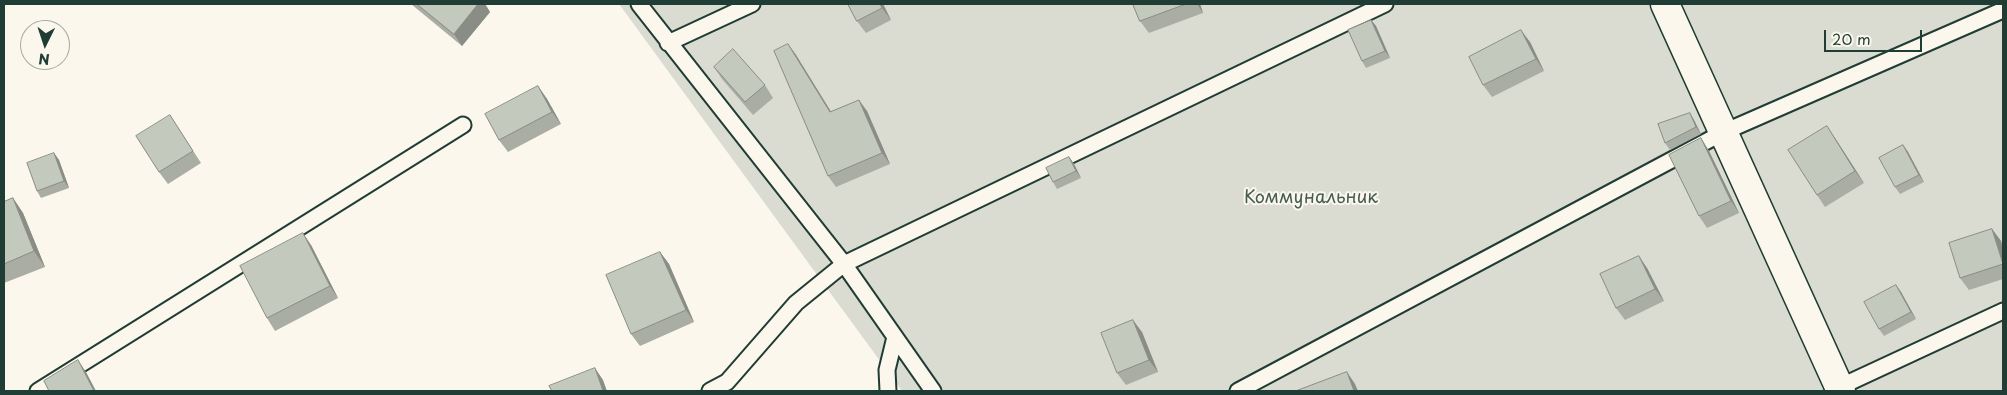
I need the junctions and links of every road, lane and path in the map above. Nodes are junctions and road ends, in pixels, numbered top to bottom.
1 (639, 4) edge
2 (752, 4) edge
3 (1385, 4) edge
4 (1665, 4) edge
5 (2003, 10) edge
6 (668, 43) junction
7 (463, 125) dead end
8 (1724, 132) junction
9 (844, 264) junction
10 (2003, 311) edge
11 (895, 337) junction
12 (1837, 390) edge
13 (38, 391) edge
14 (710, 391) edge
15 (888, 391) edge
16 (933, 391) edge
17 (1238, 391) edge

1 - 6 lane
2 - 6 lane
3 - 9 lane
4 - 8 street
5 - 8 lane
6 - 9 lane
7 - 13 lane
8 - 12 street
8 - 17 lane
9 - 11 lane
9 - 14 lane
10 - 12 lane
11 - 15 lane
11 - 16 lane

